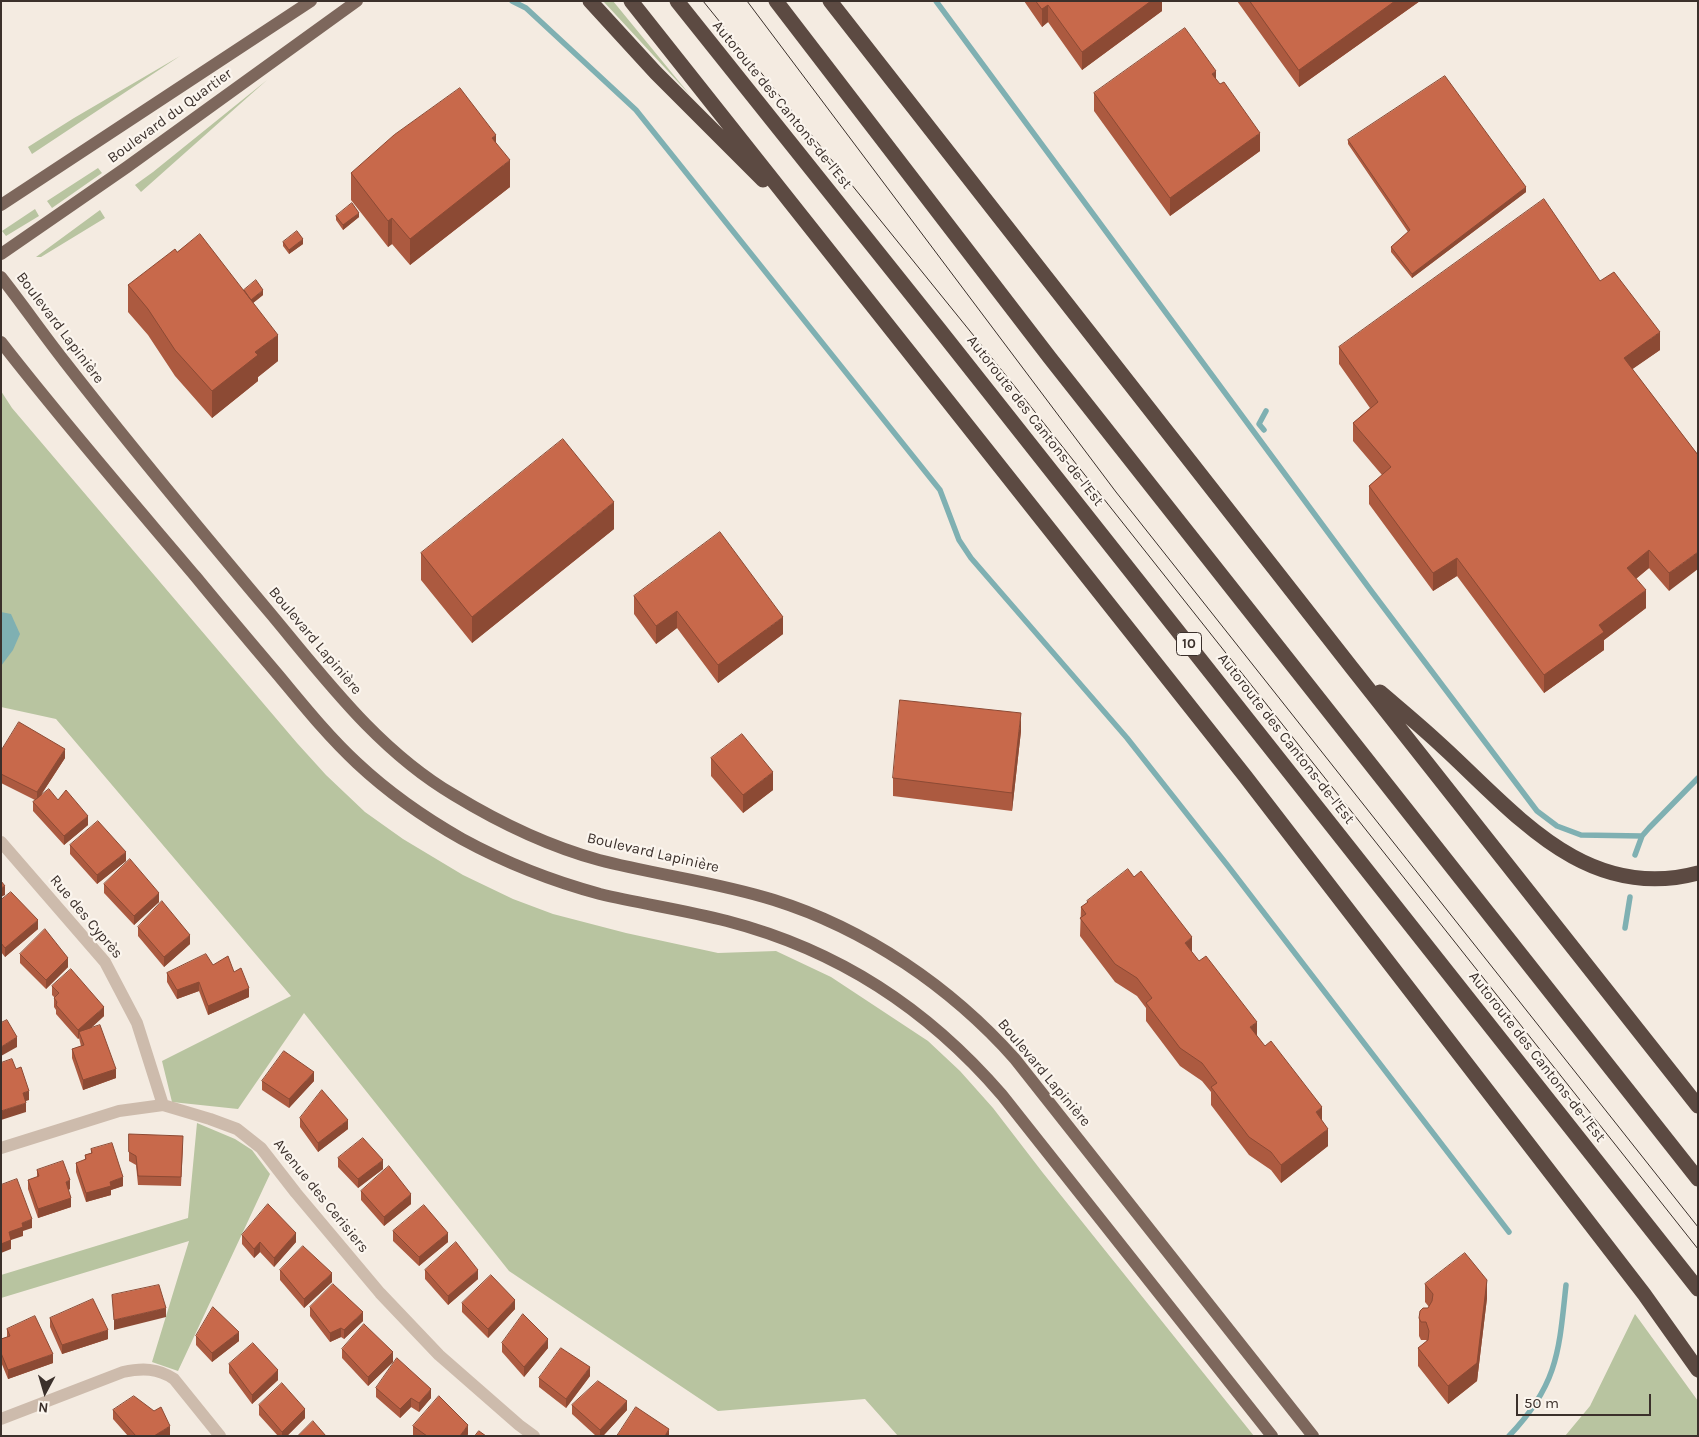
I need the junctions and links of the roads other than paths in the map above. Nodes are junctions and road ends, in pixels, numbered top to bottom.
1 (311, 1) edge
2 (357, 1) edge
3 (590, 1) edge
4 (631, 1) edge
5 (677, 1) edge
6 (776, 1) edge
7 (830, 1) edge
8 (1, 204) edge
9 (813, 230) junction
10 (1, 254) edge
11 (1, 277) edge
12 (1, 342) edge
13 (1352, 668) junction
14 (1, 842) edge
15 (1698, 873) edge
16 (163, 1106) junction
17 (1698, 1106) edge
18 (1, 1148) edge
19 (1698, 1179) edge
20 (1698, 1289) edge
21 (1644, 1294) junction
22 (1698, 1354) edge
23 (1698, 1370) edge
24 (1, 1419) edge
25 (220, 1436) edge
26 (534, 1436) edge
27 (1272, 1436) edge
28 (1313, 1436) edge

1 - 8 main road, Boulevard du Quartier
2 - 10 main road, Boulevard du Quartier
3 - 9 highway
4 - 9 highway
5 - 20 highway, Autoroute des Cantons-de-l'Est / 10
6 - 19 highway
7 - 13 highway
9 - 21 highway
11 - 28 main road, Boulevard Lapinière
12 - 27 main road
13 - 15 highway
13 - 17 highway
14 - 16 street, Rue des Cyprès
16 - 18 street, Avenue des Cerisiers
16 - 26 street, Avenue des Cerisiers
21 - 22 highway
21 - 23 highway
24 - 25 street

